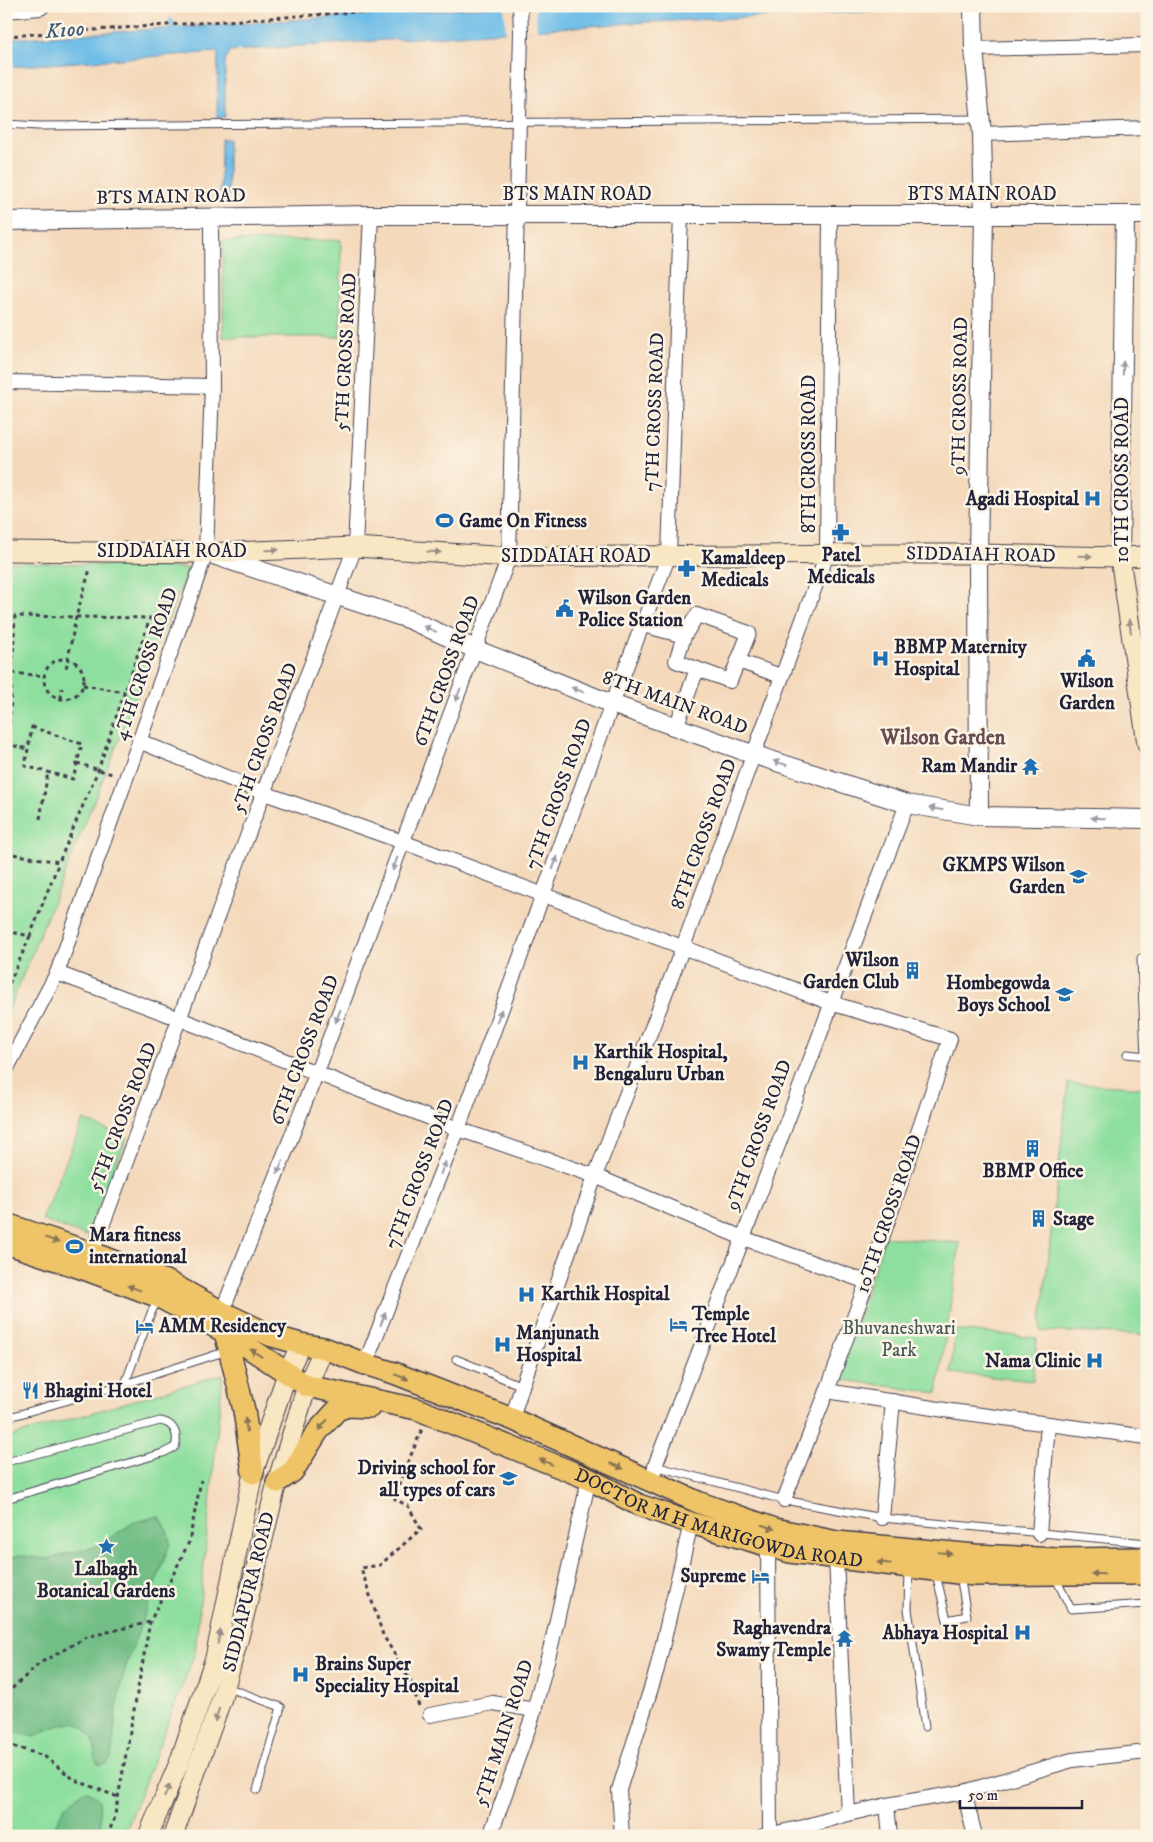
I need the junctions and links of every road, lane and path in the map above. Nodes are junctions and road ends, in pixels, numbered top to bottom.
1 (40, 6) edge
2 (444, 6) edge
3 (520, 6) edge
4 (973, 7) edge
5 (306, 8) edge
6 (6, 9) edge
7 (315, 14) junction
8 (6, 36) edge
9 (1147, 45) edge
10 (974, 48) junction
11 (519, 122) junction
12 (6, 124) edge
13 (982, 127) junction
14 (1147, 128) edge
15 (830, 214) junction
16 (371, 215) junction
17 (517, 215) junction
18 (681, 215) junction
19 (984, 215) junction
20 (1125, 215) junction
21 (1147, 215) edge
22 (211, 218) junction
23 (6, 221) edge
24 (6, 382) edge
25 (212, 386) junction
26 (355, 547) junction
27 (6, 550) edge
28 (96, 552) junction
29 (206, 553) junction
30 (827, 554) junction
31 (978, 554) junction
32 (669, 556) junction
33 (1147, 556) edge
34 (509, 557) junction
35 (1120, 557) junction
36 (338, 595) junction
37 (76, 617) junction
38 (642, 625) junction
39 (684, 636) junction
40 (475, 649) junction
41 (67, 659) junction
42 (738, 661) junction
43 (66, 669) dead end
44 (697, 669) junction
45 (12, 673) junction
46 (44, 676) junction
47 (781, 676) junction
48 (83, 685) junction
49 (62, 688) dead end
50 (124, 692) junction
51 (61, 698) junction
52 (612, 704) junction
53 (676, 727) junction
54 (139, 741) junction
55 (7, 744) edge
56 (1147, 744) edge
57 (28, 749) junction
58 (752, 754) junction
59 (77, 763) junction
60 (98, 770) junction
61 (48, 772) junction
62 (126, 779) junction
63 (264, 793) junction
64 (6, 795) edge
65 (907, 804) junction
66 (979, 816) junction
67 (40, 819) dead end
68 (1147, 819) edge
69 (403, 842) junction
70 (6, 852) edge
71 (59, 862) junction
72 (543, 895) junction
73 (6, 931) edge
74 (30, 936) junction
75 (683, 947) junction
76 (1142, 958) dead end
77 (57, 973) junction
78 (6, 991) edge
79 (831, 1003) junction
80 (180, 1018) junction
81 (1127, 1054) dead end
82 (1146, 1056) edge
83 (6, 1070) edge
84 (317, 1072) junction
85 (458, 1129) junction
86 (595, 1176) junction
87 (6, 1224) edge
88 (743, 1238) junction
89 (6, 1243) edge
90 (92, 1253) junction
91 (866, 1282) junction
92 (159, 1297) junction
93 (226, 1332) junction
94 (301, 1344) junction
95 (324, 1348) junction
96 (456, 1359) dead end
97 (365, 1364) junction
98 (287, 1374) junction
99 (124, 1384) junction
100 (307, 1386) junction
101 (522, 1386) junction
102 (827, 1391) junction
103 (893, 1401) junction
104 (423, 1411) junction
105 (6, 1418) edge
106 (512, 1419) junction
107 (1048, 1424) junction
108 (1147, 1437) edge
109 (6, 1462) edge
110 (253, 1473) junction
111 (653, 1474) junction
112 (201, 1480) dead end
113 (589, 1480) junction
114 (276, 1482) junction
115 (6, 1499) edge
116 (784, 1500) junction
117 (882, 1518) junction
118 (691, 1523) junction
119 (1039, 1534) junction
120 (1147, 1543) edge
121 (768, 1545) junction
122 (836, 1558) junction
123 (1147, 1558) edge
124 (909, 1566) junction
125 (935, 1571) junction
126 (960, 1574) junction
127 (1054, 1574) junction
128 (1147, 1574) edge
129 (1147, 1604) edge
130 (150, 1622) junction
131 (226, 1687) junction
132 (6, 1694) edge
133 (535, 1710) junction
134 (426, 1714) joint
135 (925, 1727) dead end
136 (6, 1744) edge
137 (1147, 1752) edge
138 (257, 1790) dead end
139 (964, 1792) junction
140 (118, 1797) junction
141 (887, 1805) junction
142 (848, 1814) junction
143 (805, 1831) edge
144 (766, 1834) edge
145 (108, 1836) edge
146 (148, 1836) edge
147 (172, 1836) edge
148 (490, 1836) edge
149 (622, 1836) edge
150 (890, 1836) edge
151 (975, 1836) edge

1 - 6 street
2 - 7 path
3 - 11 street, 6TH CROSS ROAD
4 - 10 street, 9TH CROSS ROAD
5 - 7 path
7 - 8 path
9 - 10 street
10 - 13 street, 9TH CROSS ROAD
11 - 12 lane
11 - 13 lane
11 - 17 street, 6TH CROSS ROAD
13 - 14 street
13 - 19 street, 9TH CROSS ROAD
15 - 18 street, BTS MAIN ROAD
15 - 19 street, BTS MAIN ROAD
15 - 30 street, 8TH CROSS ROAD
16 - 17 street, BTS MAIN ROAD
16 - 22 street, BTS MAIN ROAD
16 - 26 street, 5TH CROSS ROAD
17 - 18 street, BTS MAIN ROAD
17 - 34 street, 6TH CROSS ROAD
18 - 32 street, 7TH CROSS ROAD
19 - 20 street, BTS MAIN ROAD
19 - 31 street, 9TH CROSS ROAD
20 - 21 street, BTS MAIN ROAD
35 -> 20 street, 10TH CROSS ROAD
22 - 23 street, BTS MAIN ROAD
22 - 25 street, 4TH CROSS ROAD
24 - 25 street
25 - 29 street, 4TH CROSS ROAD
29 -> 26 main road, SIDDAIAH ROAD
26 -> 34 main road, SIDDAIAH ROAD
26 - 36 street, 5TH CROSS ROAD
27 - 28 main road, SIDDAIAH ROAD
28 - 29 main road, SIDDAIAH ROAD
28 - 37 path
29 - 36 street, 8TH MAIN ROAD
29 - 54 street, 4TH CROSS ROAD
30 - 31 main road, SIDDAIAH ROAD
30 - 32 main road, SIDDAIAH ROAD
30 - 47 street, 8TH CROSS ROAD
31 -> 35 main road, SIDDAIAH ROAD
31 - 66 street, 9TH CROSS ROAD
32 - 34 main road, SIDDAIAH ROAD
32 - 38 street, 7TH CROSS ROAD
33 - 35 main road, SIDDAIAH ROAD
34 - 40 street, 6TH CROSS ROAD
56 -> 35 main road, 10TH CROSS ROAD
40 -> 36 street, 8TH MAIN ROAD
36 - 63 street, 5TH CROSS ROAD
37 - 41 path
37 - 45 path
37 - 50 path
38 - 39 street
38 - 52 street, 7TH CROSS ROAD
39 - 42 street
39 - 44 street
52 -> 40 street, 8TH MAIN ROAD
40 -> 69 street, 6TH CROSS ROAD
41 - 43 path
41 - 46 path
41 - 48 path
42 - 44 street
42 - 47 street
44 - 53 street
45 - 46 path
45 - 55 path
46 - 51 path
47 - 58 street, 8TH CROSS ROAD
48 - 50 path
48 - 51 path
49 - 51 path
50 - 60 path
52 - 53 street, 8TH MAIN ROAD
72 -> 52 street, 7TH CROSS ROAD
53 - 58 street, 8TH MAIN ROAD
54 - 62 street, 4TH CROSS ROAD
54 - 63 street
55 - 57 path
55 - 64 path
57 - 59 path
57 - 61 path
65 -> 58 street, 8TH MAIN ROAD
58 - 75 street, 8TH CROSS ROAD
59 - 60 path
59 - 61 path
60 - 62 path
60 - 71 path
61 - 67 path
62 - 77 street, 4TH CROSS ROAD
63 - 69 street
63 - 80 street, 5TH CROSS ROAD
66 -> 65 street, 8TH MAIN ROAD
65 - 79 street, 9TH CROSS ROAD
68 -> 66 street, 8TH MAIN ROAD
69 - 72 street
69 -> 84 street, 6TH CROSS ROAD
70 - 71 path
71 - 74 path
72 - 75 street
85 -> 72 street, 7TH CROSS ROAD
73 - 74 path
74 - 78 path
75 - 79 street
75 - 86 street, 8TH CROSS ROAD
76 - 82 lane
77 - 80 street
77 - 83 street, 4TH CROSS ROAD
79 - 88 street, 9TH CROSS ROAD
79 - 91 street, 10TH CROSS ROAD
80 - 84 street
80 - 90 street, 5TH CROSS ROAD
81 - 82 lane
84 - 85 street
84 -> 93 street, 6TH CROSS ROAD
85 - 86 street
97 -> 85 street, 7TH CROSS ROAD
86 - 88 street
86 - 101 street, 8TH CROSS ROAD
87 -> 90 main road
88 - 91 street
88 - 111 street, 9TH CROSS ROAD
92 -> 89 main road
90 - 93 main road
91 - 102 street, 10TH CROSS ROAD
92 - 93 main road
92 - 99 lane
93 - 94 main road, DOCTOR M H MARIGOWDA ROAD
98 -> 93 main road, DOCTOR M H MARIGOWDA ROAD
93 - 99 lane
110 -> 93 main road
94 - 95 main road, DOCTOR M H MARIGOWDA ROAD
94 - 98 main road, SIDDAPURA ROAD
95 - 97 main road, DOCTOR M H MARIGOWDA ROAD
95 - 100 main road, SIDDAPURA ROAD
96 - 101 lane
97 -> 106 main road, DOCTOR M H MARIGOWDA ROAD
98 - 100 main road, DOCTOR M H MARIGOWDA ROAD
98 - 110 main road, SIDDAPURA ROAD
99 - 105 lane
100 - 104 main road, DOCTOR M H MARIGOWDA ROAD
100 - 114 main road, SIDDAPURA ROAD
101 - 106 street, 8TH CROSS ROAD
102 - 103 street
102 - 116 street, 10TH CROSS ROAD
103 - 107 street
103 - 117 street
113 -> 104 main road, DOCTOR M H MARIGOWDA ROAD
104 -> 114 main road
104 - 134 path
106 -> 111 main road, DOCTOR M H MARIGOWDA ROAD
107 - 108 street
107 - 119 street
109 - 115 lane
146 -> 110 main road, SIDDAPURA ROAD
111 - 116 lane
111 -> 123 main road, DOCTOR M H MARIGOWDA ROAD
112 - 130 path
113 - 118 main road, DOCTOR M H MARIGOWDA ROAD
113 - 133 street, 5TH MAIN ROAD
114 - 131 main road, SIDDAPURA ROAD
116 - 117 lane
117 - 119 lane
118 - 121 main road, DOCTOR M H MARIGOWDA ROAD
118 - 149 street
119 - 120 lane
121 - 122 main road, DOCTOR M H MARIGOWDA ROAD
121 - 144 street
124 -> 122 main road, DOCTOR M H MARIGOWDA ROAD
122 - 142 street
124 - 125 main road, DOCTOR M H MARIGOWDA ROAD
124 - 135 lane
125 - 126 main road, DOCTOR M H MARIGOWDA ROAD
125 - 126 lane
126 - 127 main road, DOCTOR M H MARIGOWDA ROAD
128 -> 127 main road, DOCTOR M H MARIGOWDA ROAD
127 - 129 lane
130 - 132 path
130 - 140 path
131 - 138 lane
131 -> 147 main road, SIDDAPURA ROAD
133 - 134 street
133 - 148 street, 5TH MAIN ROAD
136 - 140 path
137 - 139 street
139 - 141 street
139 - 151 street
140 - 145 path
141 - 142 street
141 - 150 street
142 - 143 street
143 - 144 street

